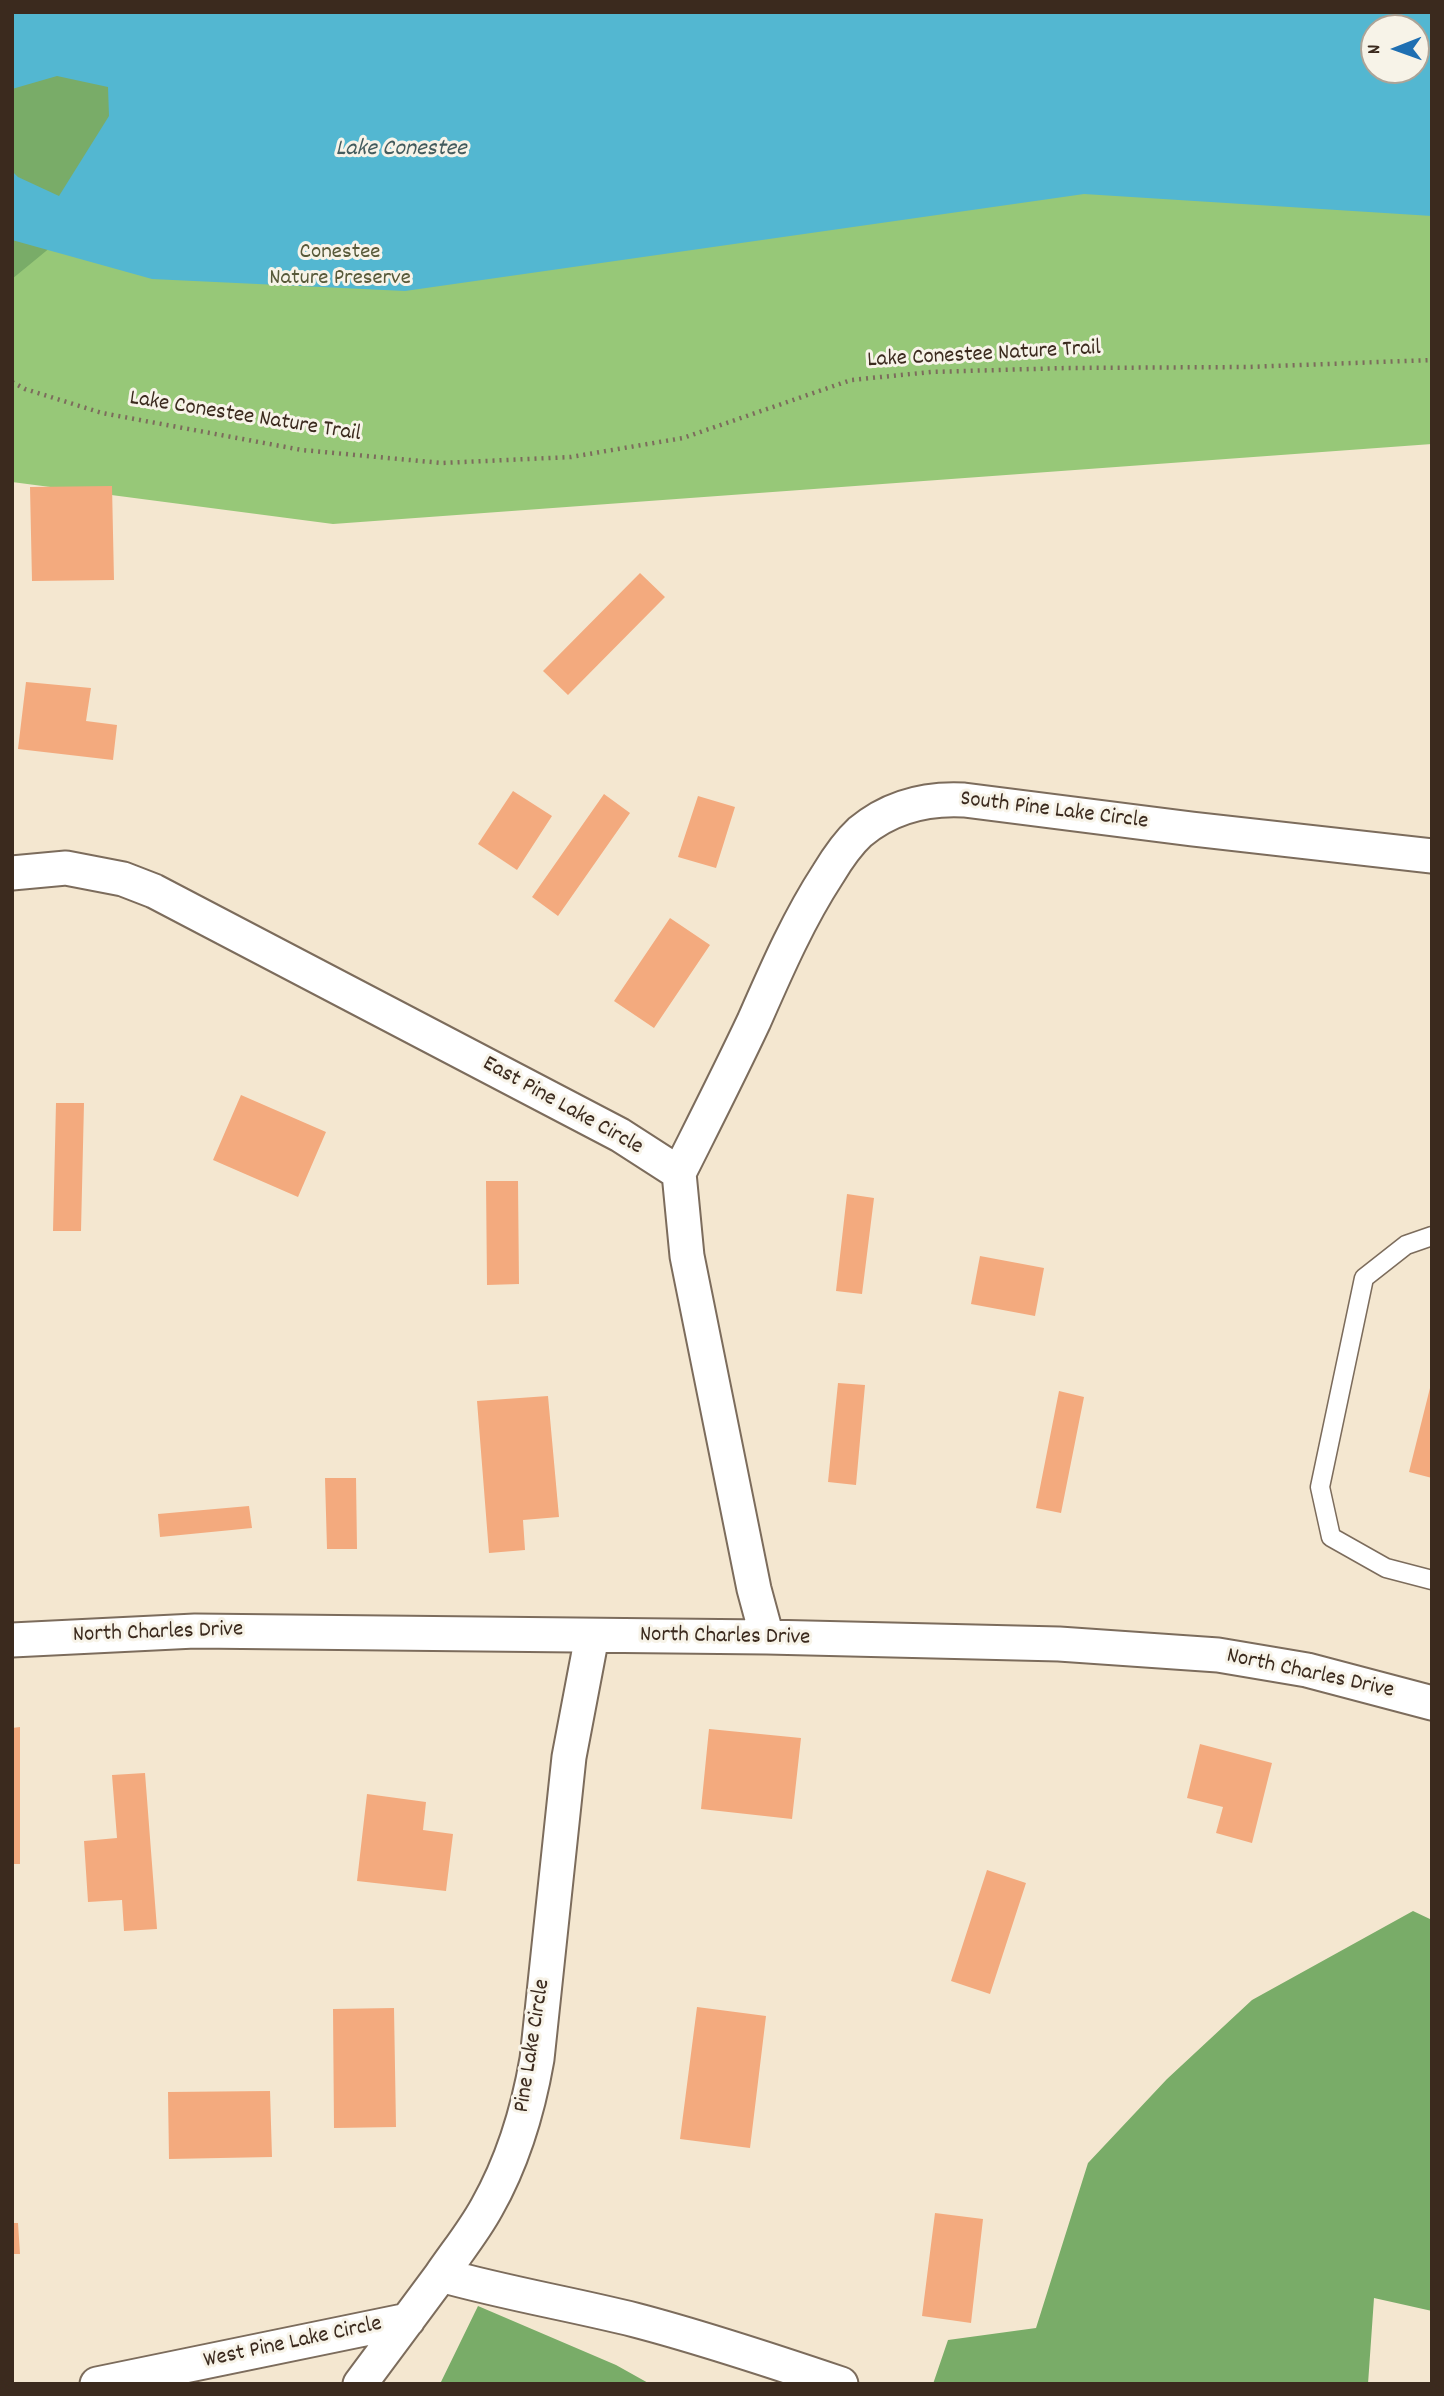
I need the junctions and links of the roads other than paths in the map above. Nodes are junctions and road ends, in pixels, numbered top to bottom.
1 (1432, 856) edge
2 (12, 873) edge
3 (679, 1173) junction
4 (1432, 1236) edge
5 (1432, 1580) edge
6 (592, 1636) junction
7 (767, 1637) junction
8 (12, 1640) edge
9 (1432, 1703) edge
10 (441, 2275) junction
11 (408, 2320) junction
12 (97, 2384) edge
13 (360, 2384) edge
14 (841, 2384) edge

1 - 3 street, South Pine Lake Circle
2 - 3 street, East Pine Lake Circle
3 - 7 street
4 - 5 lane
6 - 7 street, North Charles Drive
6 - 8 street, North Charles Drive
6 - 10 street, Pine Lake Circle
7 - 9 street, North Charles Drive
10 - 11 street, West Pine Lake Circle
10 - 14 street
11 - 12 street, West Pine Lake Circle
11 - 13 street, West Pine Lake Circle

